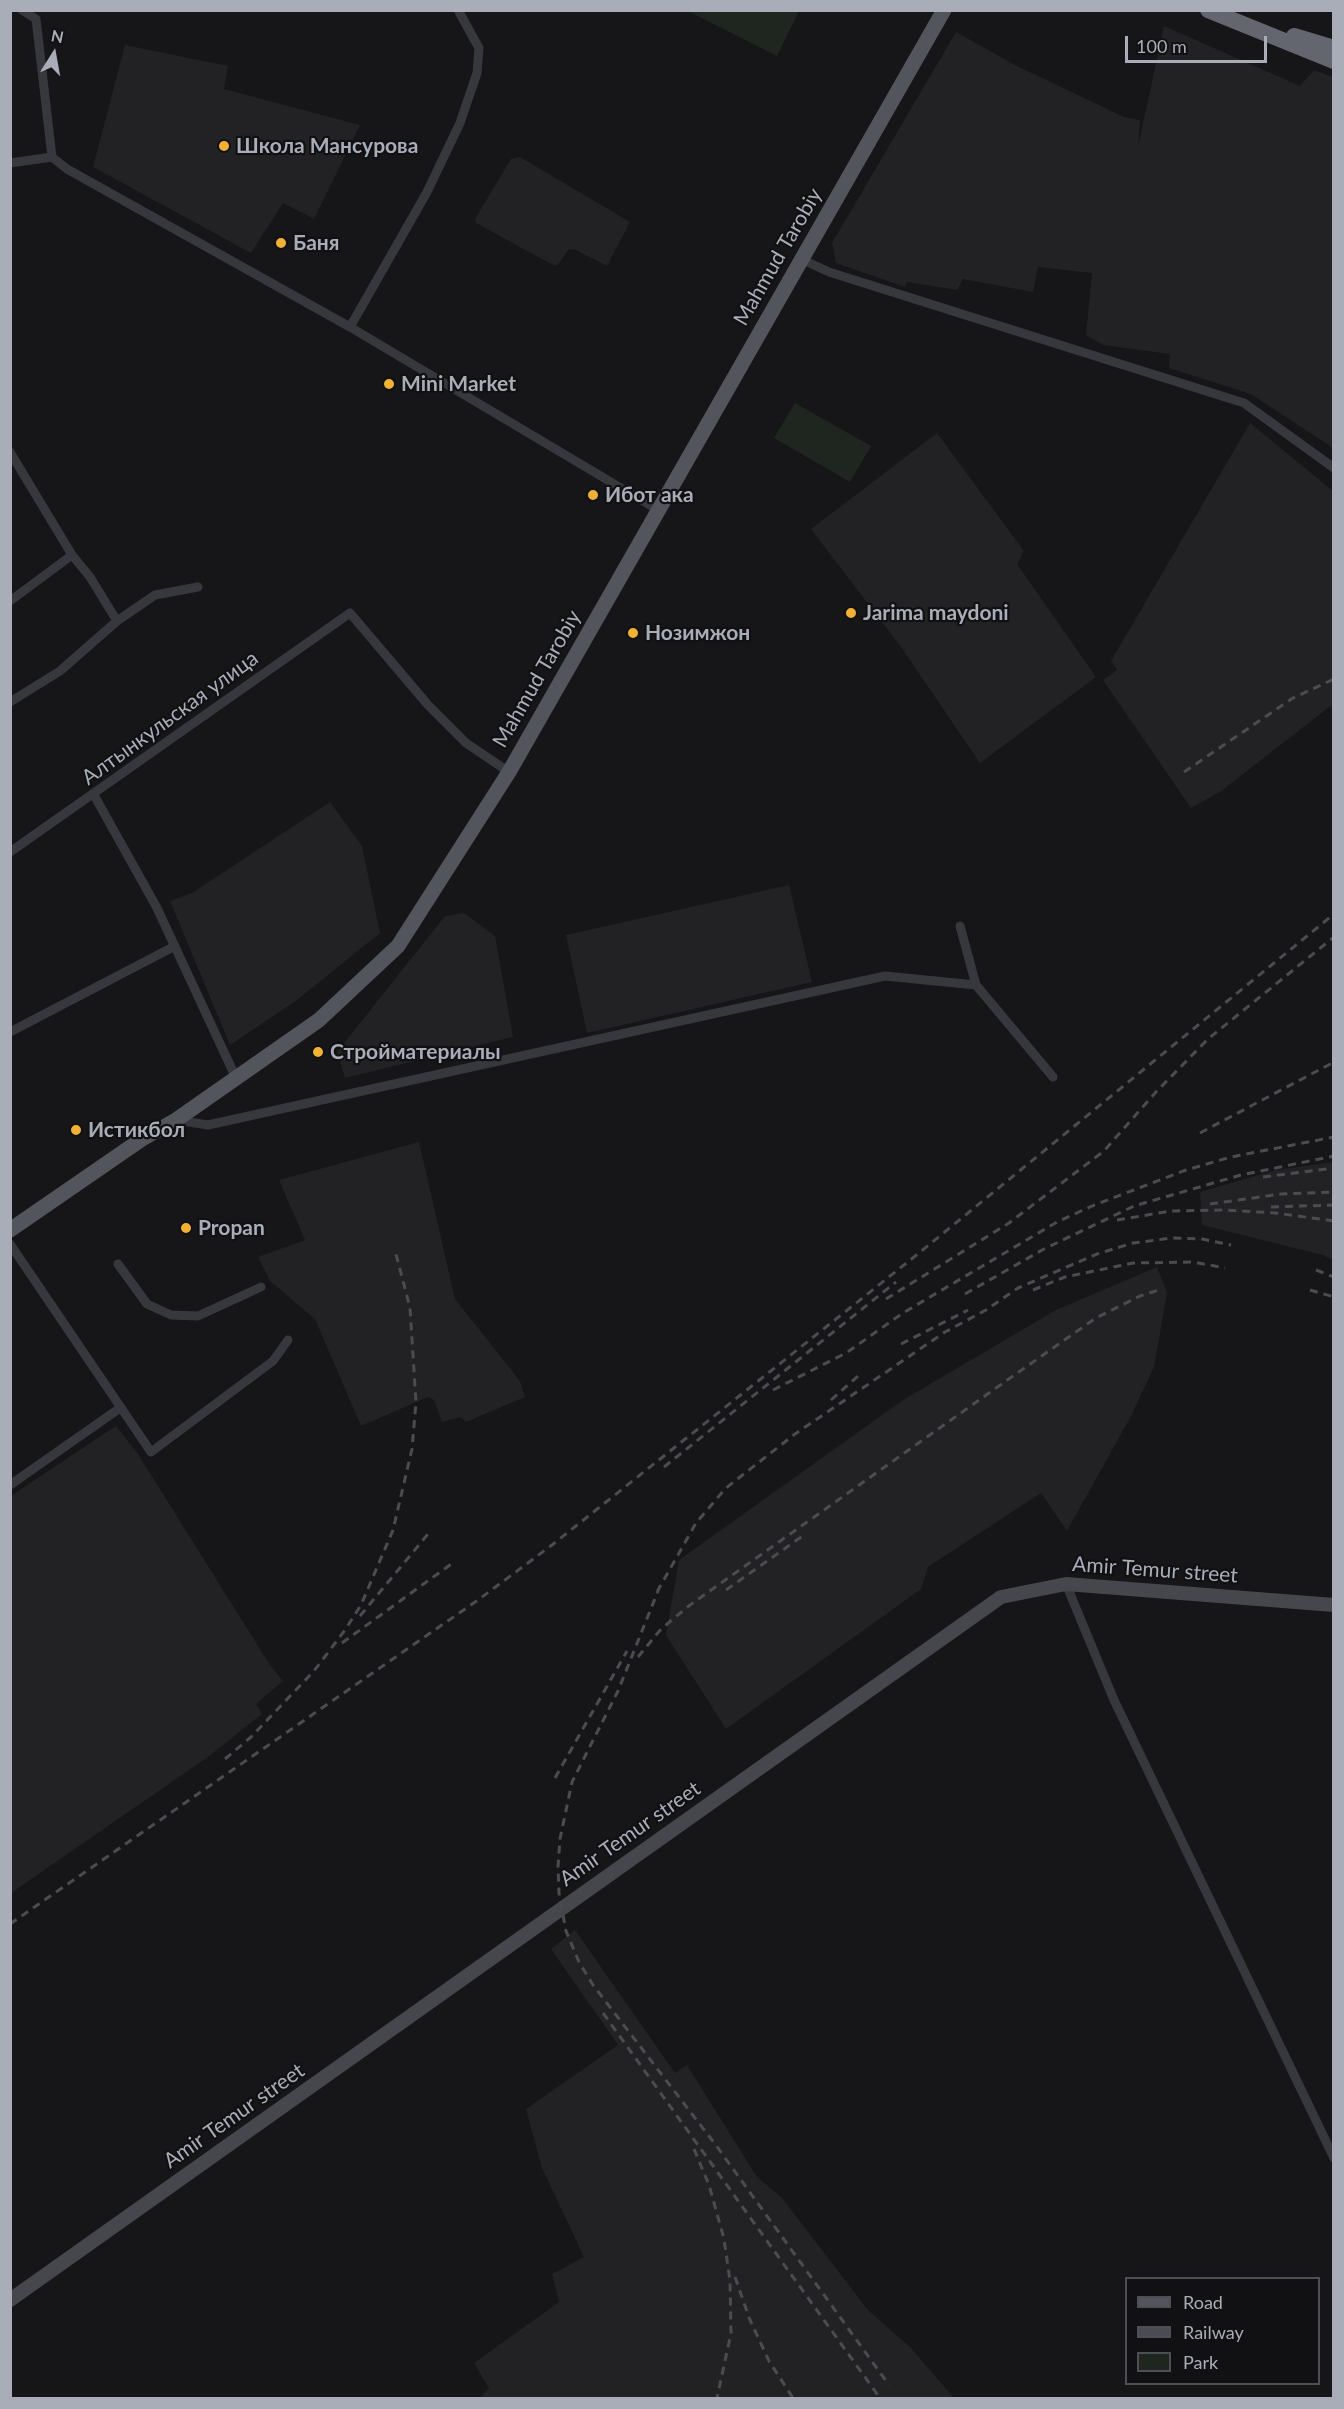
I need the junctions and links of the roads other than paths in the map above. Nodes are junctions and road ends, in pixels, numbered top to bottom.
1 (22, 10) edge
2 (458, 10) edge
3 (944, 10) edge
4 (1208, 10) edge
5 (1233, 10) edge
6 (1334, 48) edge
7 (1334, 61) edge
8 (52, 157) junction
9 (10, 163) edge
10 (801, 259) junction
11 (350, 327) junction
12 (10, 452) edge
13 (1334, 468) edge
14 (658, 510) junction
15 (72, 555) junction
16 (198, 587) dead end
17 (10, 601) edge
18 (117, 621) junction
19 (10, 702) edge
20 (509, 772) junction
21 (94, 795) junction
22 (10, 852) edge
23 (960, 926) dead end
24 (175, 946) junction
25 (976, 985) junction
26 (10, 1032) edge
27 (1053, 1077) dead end
28 (236, 1078) junction
29 (176, 1120) junction
30 (10, 1230) edge
31 (10, 1244) edge
32 (118, 1264) dead end
33 (261, 1287) dead end
34 (288, 1340) dead end
35 (120, 1408) junction
36 (10, 1485) edge
37 (1066, 1584) junction
38 (1334, 1605) edge
39 (1334, 2158) edge
40 (10, 2300) edge

1 - 8 street
2 - 11 street
3 - 10 main road, Mahmud Tarobiy
4 - 7 highway
5 - 6 highway
8 - 9 street
8 - 11 street
10 - 13 street
10 - 14 main road, Mahmud Tarobiy
11 - 14 street
12 - 15 street
14 - 20 main road, Mahmud Tarobiy
15 - 17 street
15 - 18 street
16 - 18 street
18 - 19 street
20 - 21 street, Алтынкульская улица
20 - 28 main road, Mahmud Tarobiy
21 - 22 street, Алтынкульская улица
21 - 24 street
23 - 25 street
24 - 26 street
24 - 28 street
25 - 27 street
25 - 29 street
28 - 29 main road, Mahmud Tarobiy
29 - 30 main road, Mahmud Tarobiy
31 - 35 street
32 - 33 street
34 - 35 street
35 - 36 street
37 - 38 street, Amir Temur street
37 - 39 street
37 - 40 street, Amir Temur street

